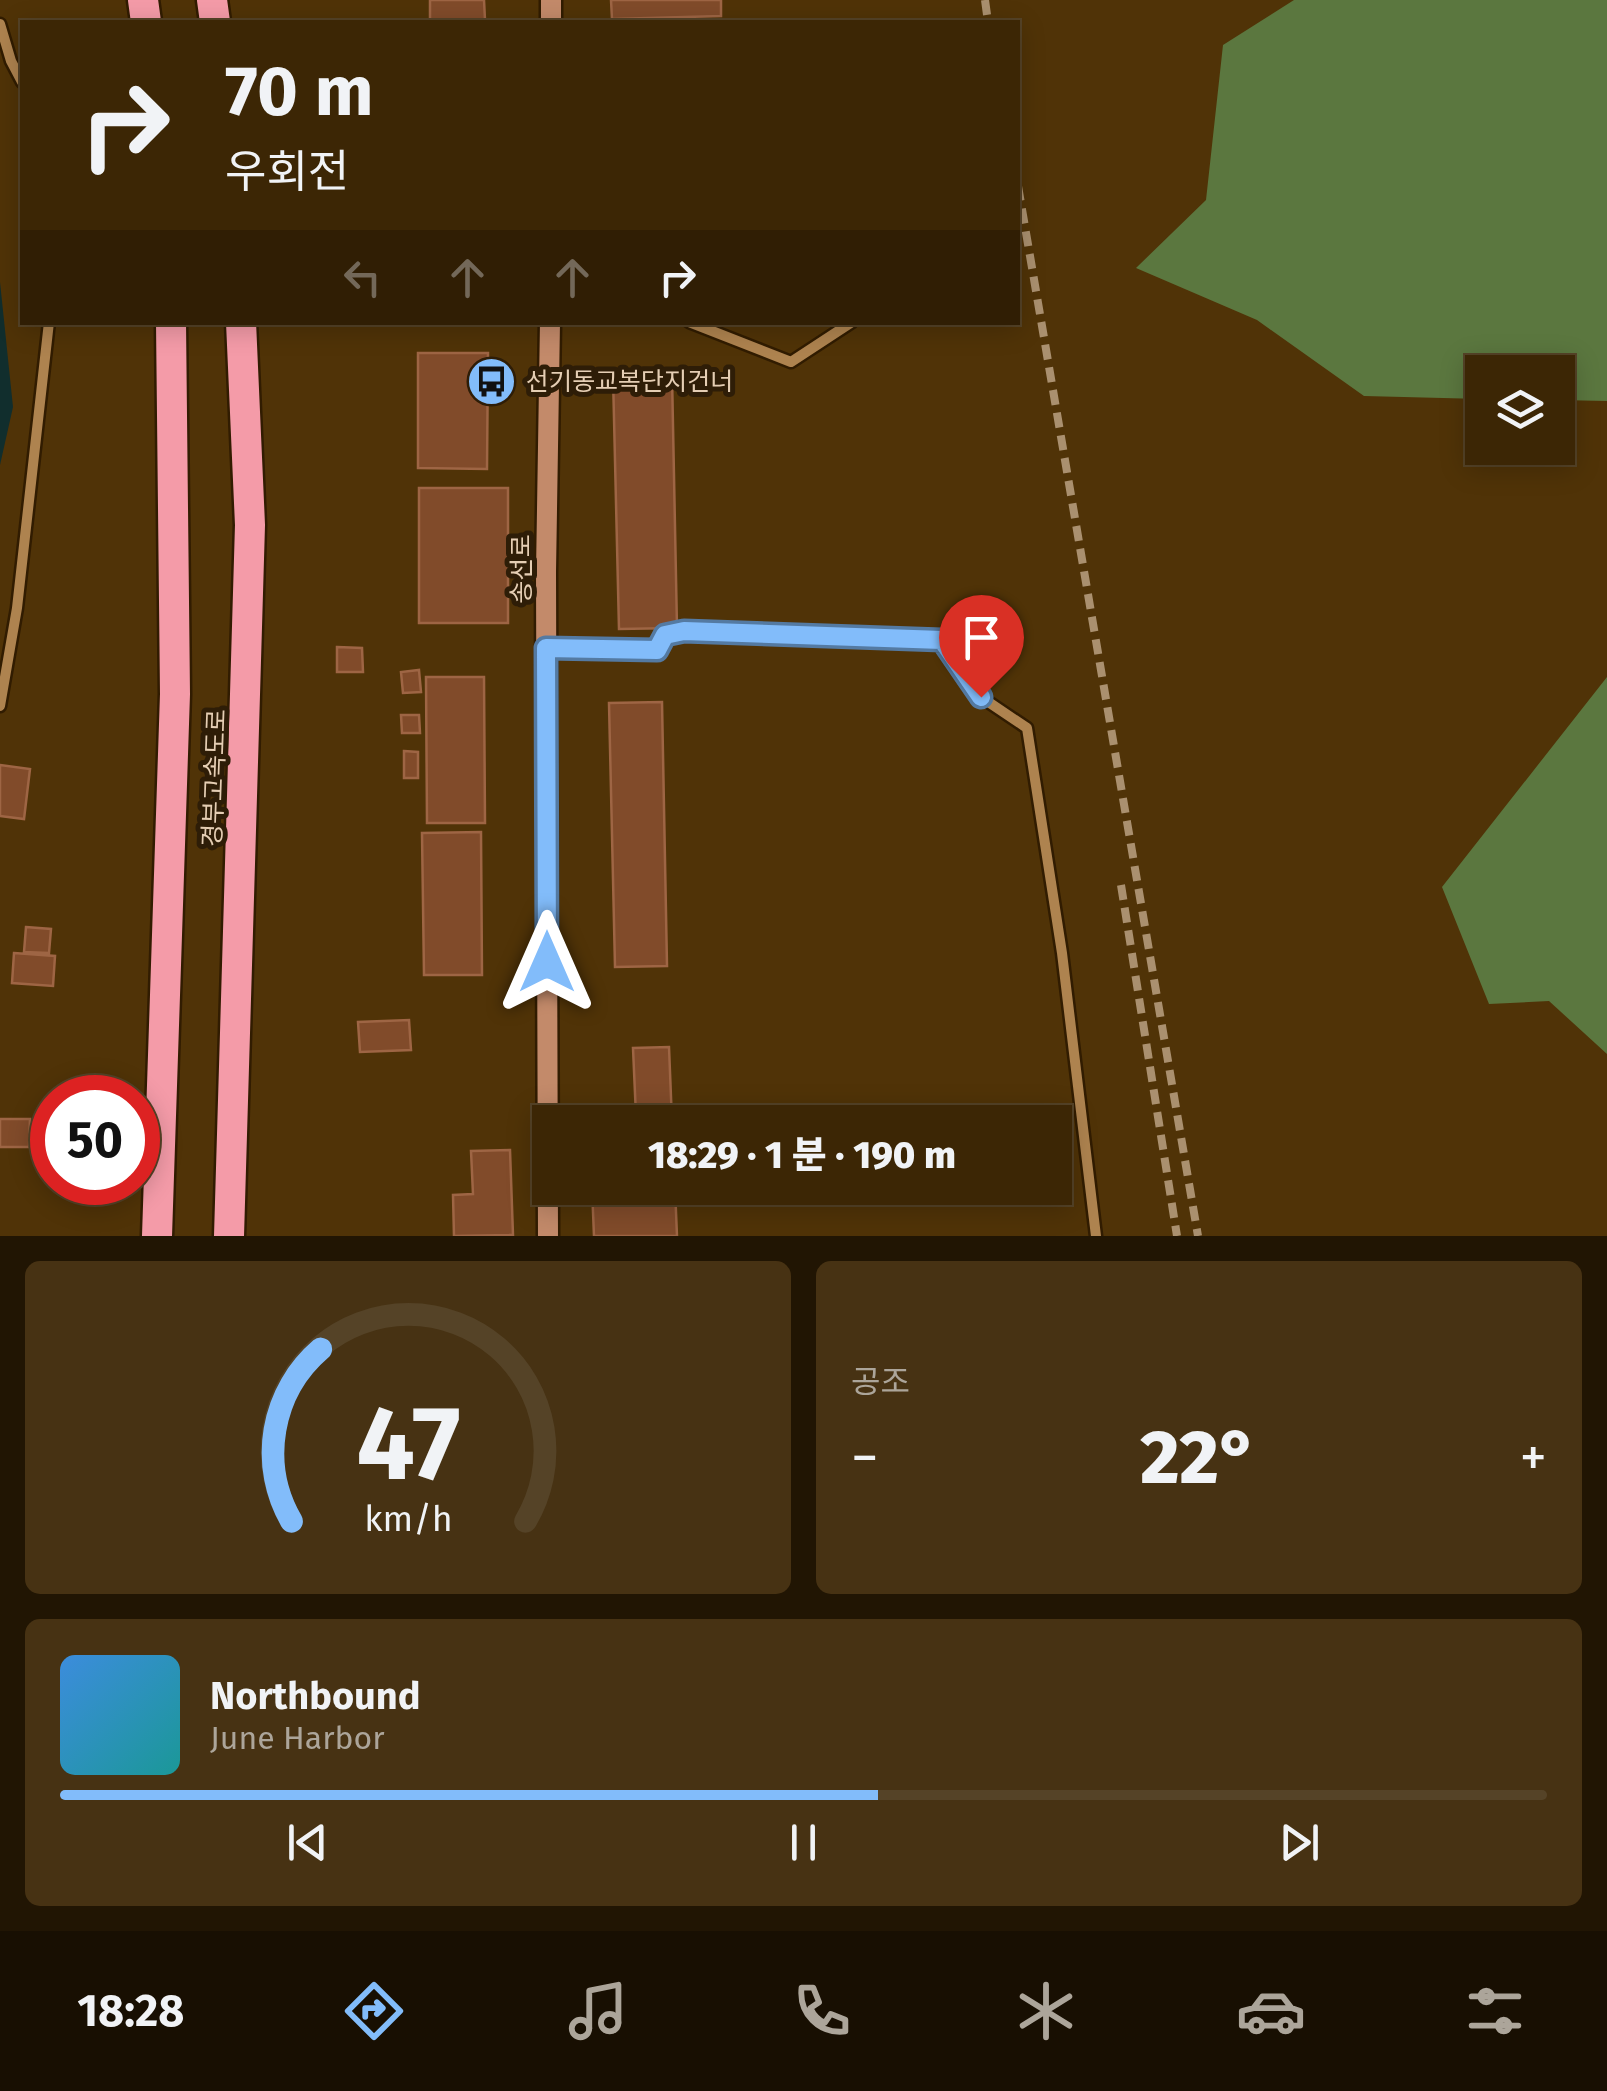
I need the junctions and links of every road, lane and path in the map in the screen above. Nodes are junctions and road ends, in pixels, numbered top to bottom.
1 (0, 24) edge
2 (20, 78) edge
3 (49, 325) edge
4 (172, 325) edge
5 (241, 325) edge
6 (550, 325) edge
7 (697, 325) edge
8 (847, 325) edge
9 (546, 648) junction
10 (0, 706) edge
11 (157, 1236) edge
12 (230, 1236) edge
13 (548, 1236) edge
14 (1096, 1236) edge

1 - 2 street
3 - 10 street
4 - 11 highway, 경부고속도로
5 - 12 highway, 경부고속도로
6 - 9 main road, 송선로
7 - 8 street
9 - 13 main road, 송선로
9 - 14 street

